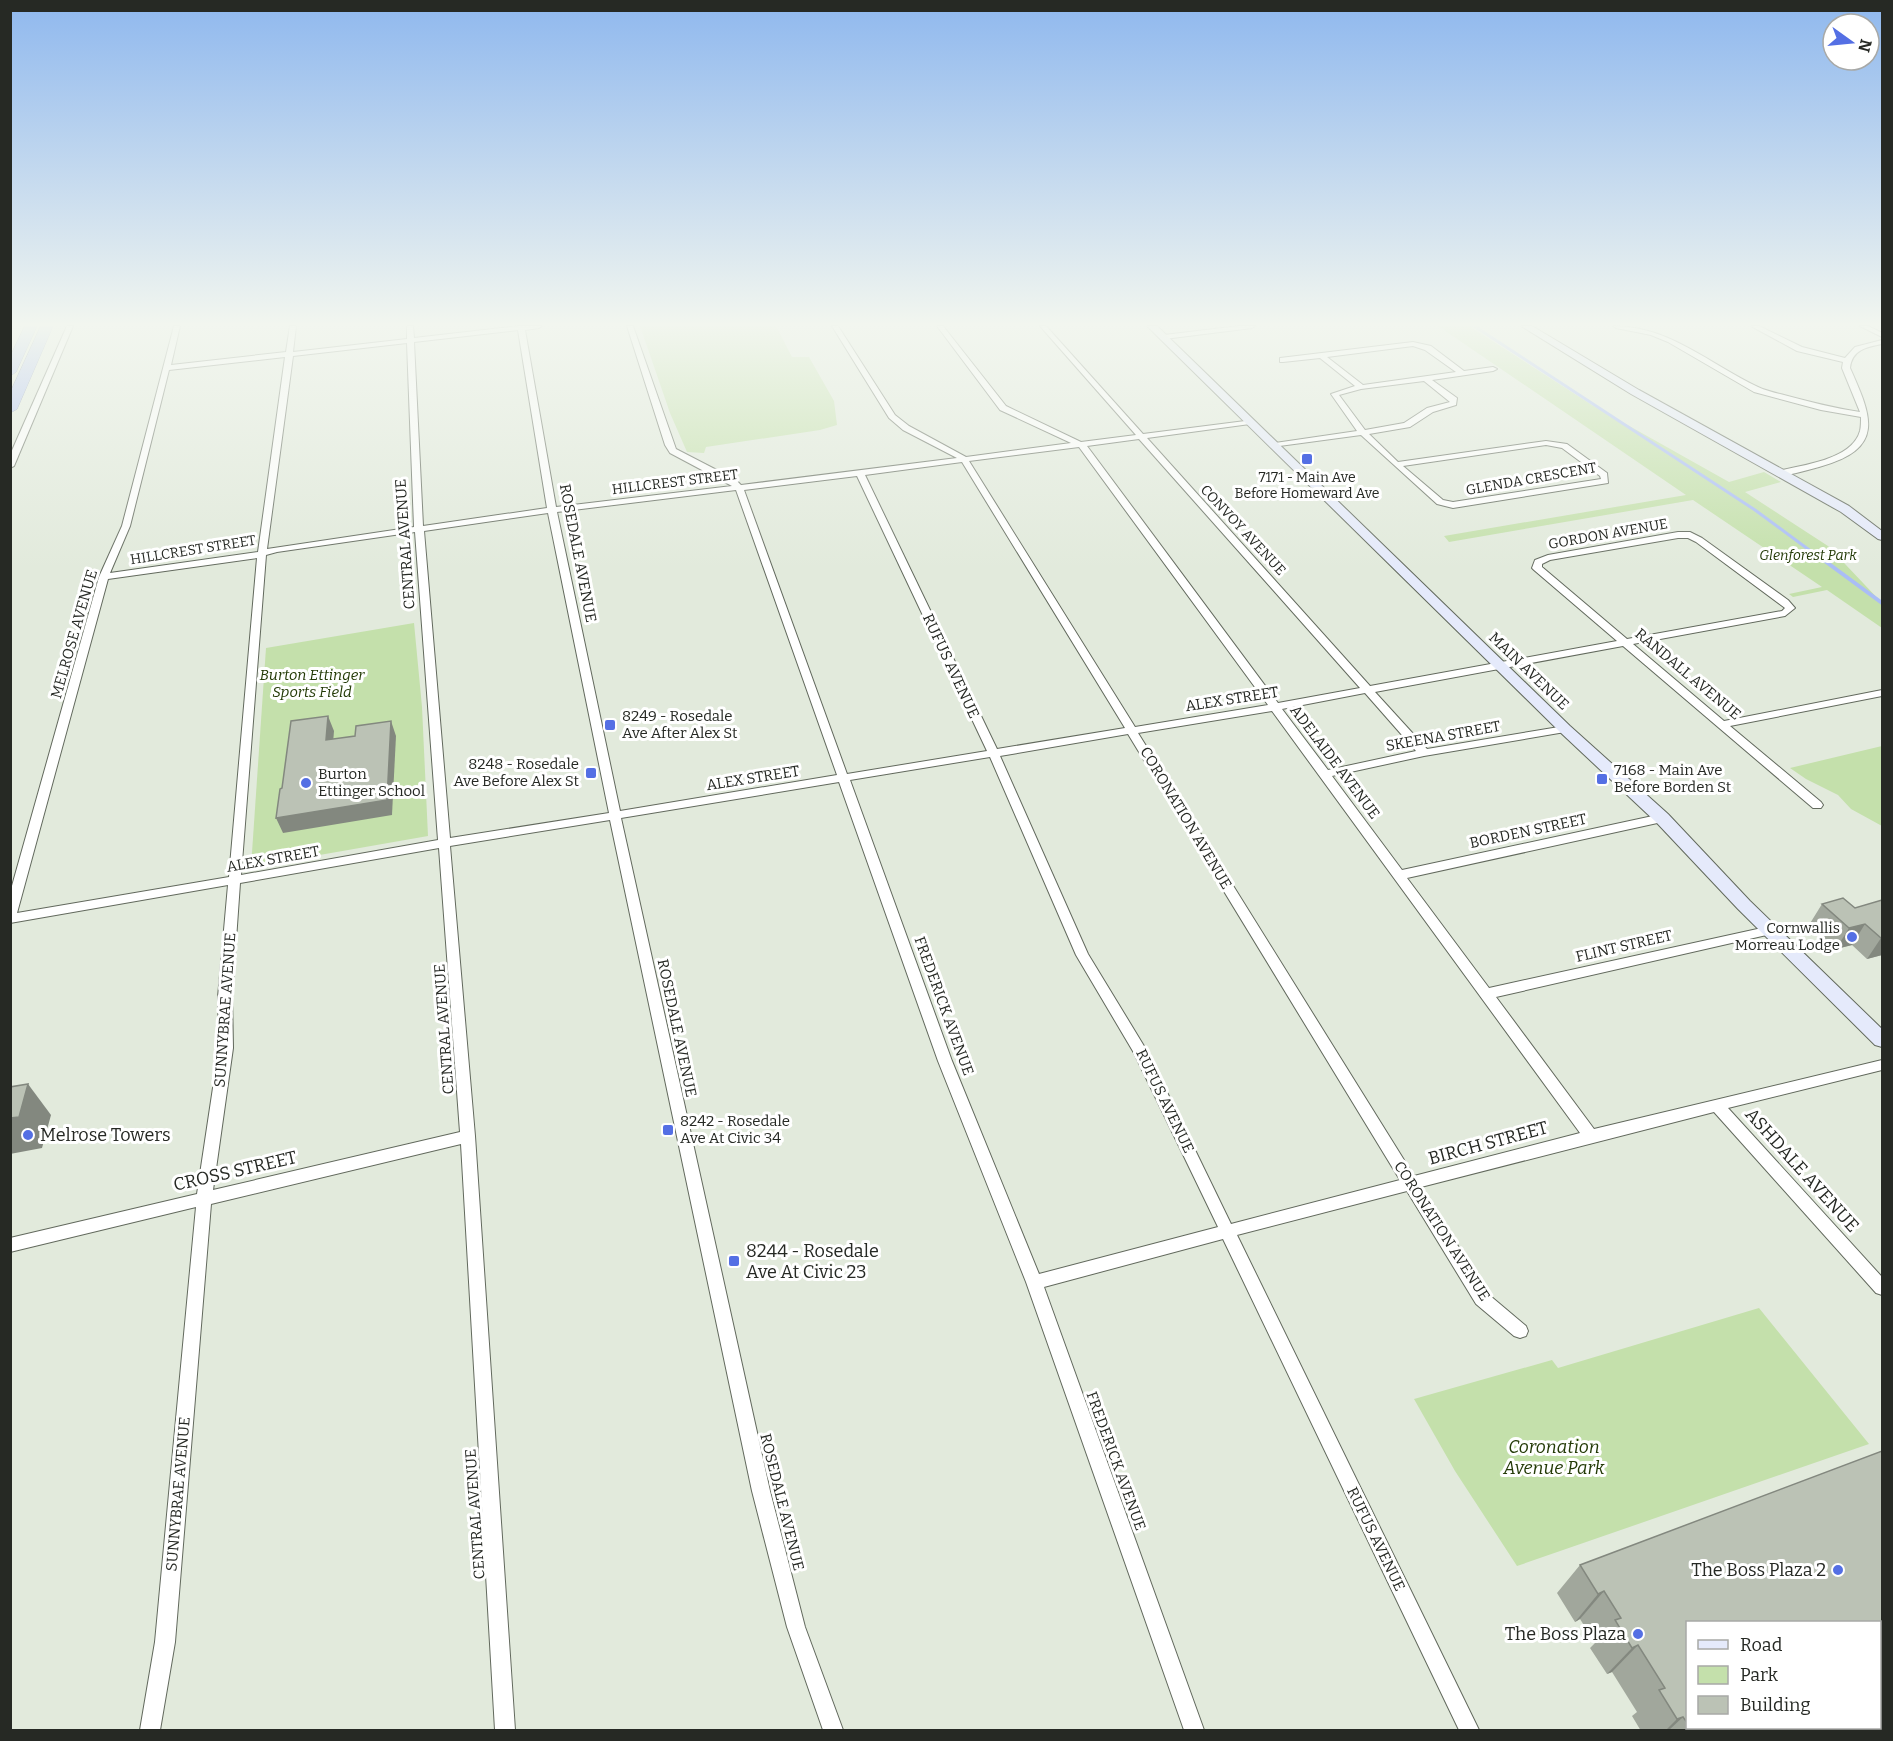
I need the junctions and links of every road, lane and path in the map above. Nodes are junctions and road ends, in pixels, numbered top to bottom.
1 (35, 407) edge
2 (157, 407) edge
3 (283, 407) edge
4 (414, 407) edge
5 (535, 407) edge
6 (657, 407) edge
7 (886, 407) edge
8 (1002, 407) edge
9 (1115, 407) edge
10 (1235, 407) edge
11 (1342, 407) edge
12 (1439, 407) edge
13 (1662, 407) edge
14 (1818, 407) edge
15 (1862, 407) edge
16 (1865, 415) junction
17 (1250, 422) junction
18 (1361, 432) junction
19 (1141, 437) junction
20 (1082, 445) junction
21 (1275, 445) junction
22 (964, 459) junction
23 (1398, 464) junction
24 (10, 466) edge
25 (860, 473) junction
26 (1781, 473) junction
27 (739, 488) junction
28 (552, 510) junction
29 (419, 529) junction
30 (1882, 536) edge
31 (262, 553) junction
32 (1538, 568) joint
33 (104, 577) junction
34 (1790, 608) joint
35 (1627, 643) junction
36 (1500, 666) junction
37 (1370, 690) junction
38 (1882, 693) edge
39 (1275, 707) junction
40 (1723, 724) junction
41 (1565, 729) junction
42 (1132, 730) junction
43 (1424, 753) junction
44 (994, 755) junction
45 (1327, 774) junction
46 (843, 778) junction
47 (1817, 805) dead end
48 (615, 816) junction
49 (1662, 818) junction
50 (446, 843) junction
51 (1400, 875) junction
52 (236, 881) junction
53 (10, 918) edge
54 (1771, 930) junction
55 (1485, 994) junction
56 (1882, 1040) edge
57 (1882, 1065) edge
58 (1716, 1105) junction
59 (468, 1136) junction
60 (1591, 1136) junction
61 (1410, 1185) junction
62 (204, 1198) junction
63 (1229, 1232) junction
64 (10, 1245) edge
65 (1034, 1282) junction
66 (1882, 1288) edge
67 (1520, 1331) dead end
68 (150, 1731) edge
69 (505, 1731) edge
70 (833, 1731) edge
71 (1194, 1731) edge
72 (1469, 1731) edge

1 - 24 street
2 - 33 street, MELROSE AVENUE
3 - 31 street, SUNNYBRAE AVENUE
4 - 29 street, CENTRAL AVENUE
5 - 28 street, ROSEDALE AVENUE
6 - 27 street
7 - 22 street, CORONATION AVENUE
8 - 20 street, ADELAIDE AVENUE
9 - 19 street, CONVOY AVENUE
10 - 17 street, MAIN AVENUE
11 - 18 street, GLENDA CRESCENT
12 - 18 street
13 - 26 street
14 - 16 street
15 - 16 street
16 - 26 street
17 - 19 street, HILLCREST STREET
17 - 21 street, MAIN AVENUE
18 - 21 street
18 - 23 street, GLENDA CRESCENT
19 - 20 street, HILLCREST STREET
19 - 37 street, CONVOY AVENUE
20 - 22 street, HILLCREST STREET
20 - 39 street, ADELAIDE AVENUE
21 - 36 street, MAIN AVENUE
22 - 25 street, HILLCREST STREET
22 - 42 street, CORONATION AVENUE
23 - 23 street, GLENDA CRESCENT
25 - 27 street, HILLCREST STREET
25 - 44 street, RUFUS AVENUE
26 - 30 street
27 - 28 street, HILLCREST STREET
27 - 46 street, FREDERICK AVENUE
28 - 29 street, HILLCREST STREET
28 - 48 street, ROSEDALE AVENUE
29 - 31 street, HILLCREST STREET
29 - 50 street, CENTRAL AVENUE
31 - 33 street, HILLCREST STREET
31 - 52 street, SUNNYBRAE AVENUE
32 - 34 street, GORDON AVENUE
32 - 35 street, RANDALL AVENUE
33 - 53 street, MELROSE AVENUE
34 - 35 street, ALEX STREET
35 - 36 street, ALEX STREET
35 - 40 street, RANDALL AVENUE
36 - 37 street, ALEX STREET
36 - 41 street, MAIN AVENUE
37 - 39 street, ALEX STREET
37 - 43 street, CONVOY AVENUE
38 - 40 street
39 - 42 street, ALEX STREET
39 - 45 street, ADELAIDE AVENUE
40 - 47 street, RANDALL AVENUE
41 - 43 street, SKEENA STREET
41 - 49 street, MAIN AVENUE
42 - 44 street, ALEX STREET
42 - 61 street, CORONATION AVENUE
43 - 45 street, SKEENA STREET
44 - 46 street, ALEX STREET
44 - 63 street, RUFUS AVENUE
45 - 51 street, ADELAIDE AVENUE
46 - 48 street, ALEX STREET
46 - 65 street, FREDERICK AVENUE
48 - 50 street, ALEX STREET
48 - 70 street, ROSEDALE AVENUE
49 - 51 street, BORDEN STREET
49 - 54 street, MAIN AVENUE
50 - 52 street, ALEX STREET
50 - 59 street, CENTRAL AVENUE
51 - 55 street, ADELAIDE AVENUE
52 - 53 street, ALEX STREET
52 - 62 street, SUNNYBRAE AVENUE
54 - 55 street, FLINT STREET
54 - 56 street, MAIN AVENUE
55 - 60 street, ADELAIDE AVENUE
57 - 58 street, BIRCH STREET
58 - 60 street, BIRCH STREET
58 - 66 street, ASHDALE AVENUE
59 - 62 street, CROSS STREET
59 - 69 street, CENTRAL AVENUE
60 - 61 street, BIRCH STREET
61 - 63 street, BIRCH STREET
61 - 67 street, CORONATION AVENUE
62 - 64 street, CROSS STREET
62 - 68 street, SUNNYBRAE AVENUE
63 - 65 street, BIRCH STREET
63 - 72 street, RUFUS AVENUE
65 - 71 street, FREDERICK AVENUE

